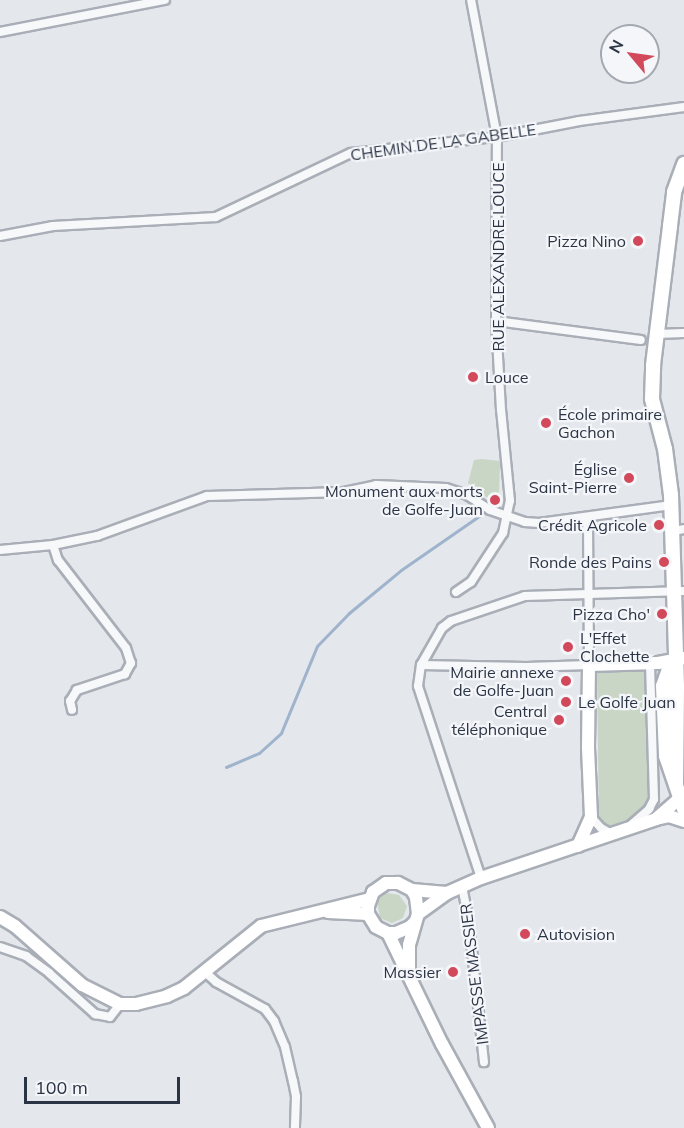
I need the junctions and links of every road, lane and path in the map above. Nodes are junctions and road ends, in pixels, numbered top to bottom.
1 (165, 0) edge
2 (471, 0) edge
3 (0, 32) edge
4 (684, 107) edge
5 (497, 136) junction
6 (684, 164) edge
7 (0, 236) edge
8 (496, 321) junction
9 (657, 333) junction
10 (684, 333) edge
11 (640, 340) dead end
12 (672, 505) junction
13 (507, 516) junction
14 (588, 517) junction
15 (678, 530) edge
16 (53, 545) junction
17 (0, 550) edge
18 (456, 592) dead end
19 (680, 592) edge
20 (590, 594) junction
21 (680, 659) edge
22 (650, 664) junction
23 (421, 665) junction
24 (589, 665) junction
25 (72, 710) dead end
26 (680, 797) edge
27 (591, 817) junction
28 (656, 819) junction
29 (684, 821) edge
30 (619, 832) junction
31 (578, 846) junction
32 (481, 879) junction
33 (462, 886) junction
34 (412, 890) junction
35 (447, 893) junction
36 (369, 899) junction
37 (315, 911) junction
38 (368, 914) junction
39 (0, 917) edge
40 (416, 918) junction
41 (388, 933) junction
42 (0, 947) edge
43 (205, 972) junction
44 (409, 973) junction
45 (120, 1004) junction
46 (484, 1062) dead end
47 (295, 1128) edge
48 (488, 1128) edge

1 - 3 street
2 - 5 street, RUE ALEXANDRE LOUCE
4 - 5 street, CHEMIN DE LA GABELLE
5 - 7 street, CHEMIN DE LA GABELLE
5 - 8 street, RUE ALEXANDRE LOUCE
6 - 9 main road
8 - 11 street
8 - 13 street, RUE ALEXANDRE LOUCE
9 - 10 street
9 - 12 main road
12 - 14 street
12 - 15 main road
13 - 14 street
13 - 16 street
13 - 18 street, RUE ALEXANDRE LOUCE
14 - 20 street
15 - 19 main road
16 - 17 street
16 - 25 street
19 - 20 street
19 - 21 main road
20 - 23 street
20 - 24 street
21 - 22 main road
21 - 26 main road
22 - 24 main road
22 - 30 street
23 - 24 street
23 - 32 street
24 - 27 main road
26 - 28 main road
27 - 30 street
27 - 31 main road
28 - 29 main road
28 - 30 main road
30 - 31 main road
31 - 32 main road
32 - 33 main road
33 - 35 main road
33 - 46 street, IMPASSE MASSIER
34 - 35 main road
34 - 36 main road
34 - 40 main road
35 - 40 main road
36 - 37 main road
36 - 38 main road
37 - 38 main road
37 - 43 main road
38 - 41 main road
39 - 45 main road
40 - 41 main road
40 - 44 main road
41 - 44 main road
42 - 45 street
43 - 45 main road
43 - 47 street
44 - 48 main road

